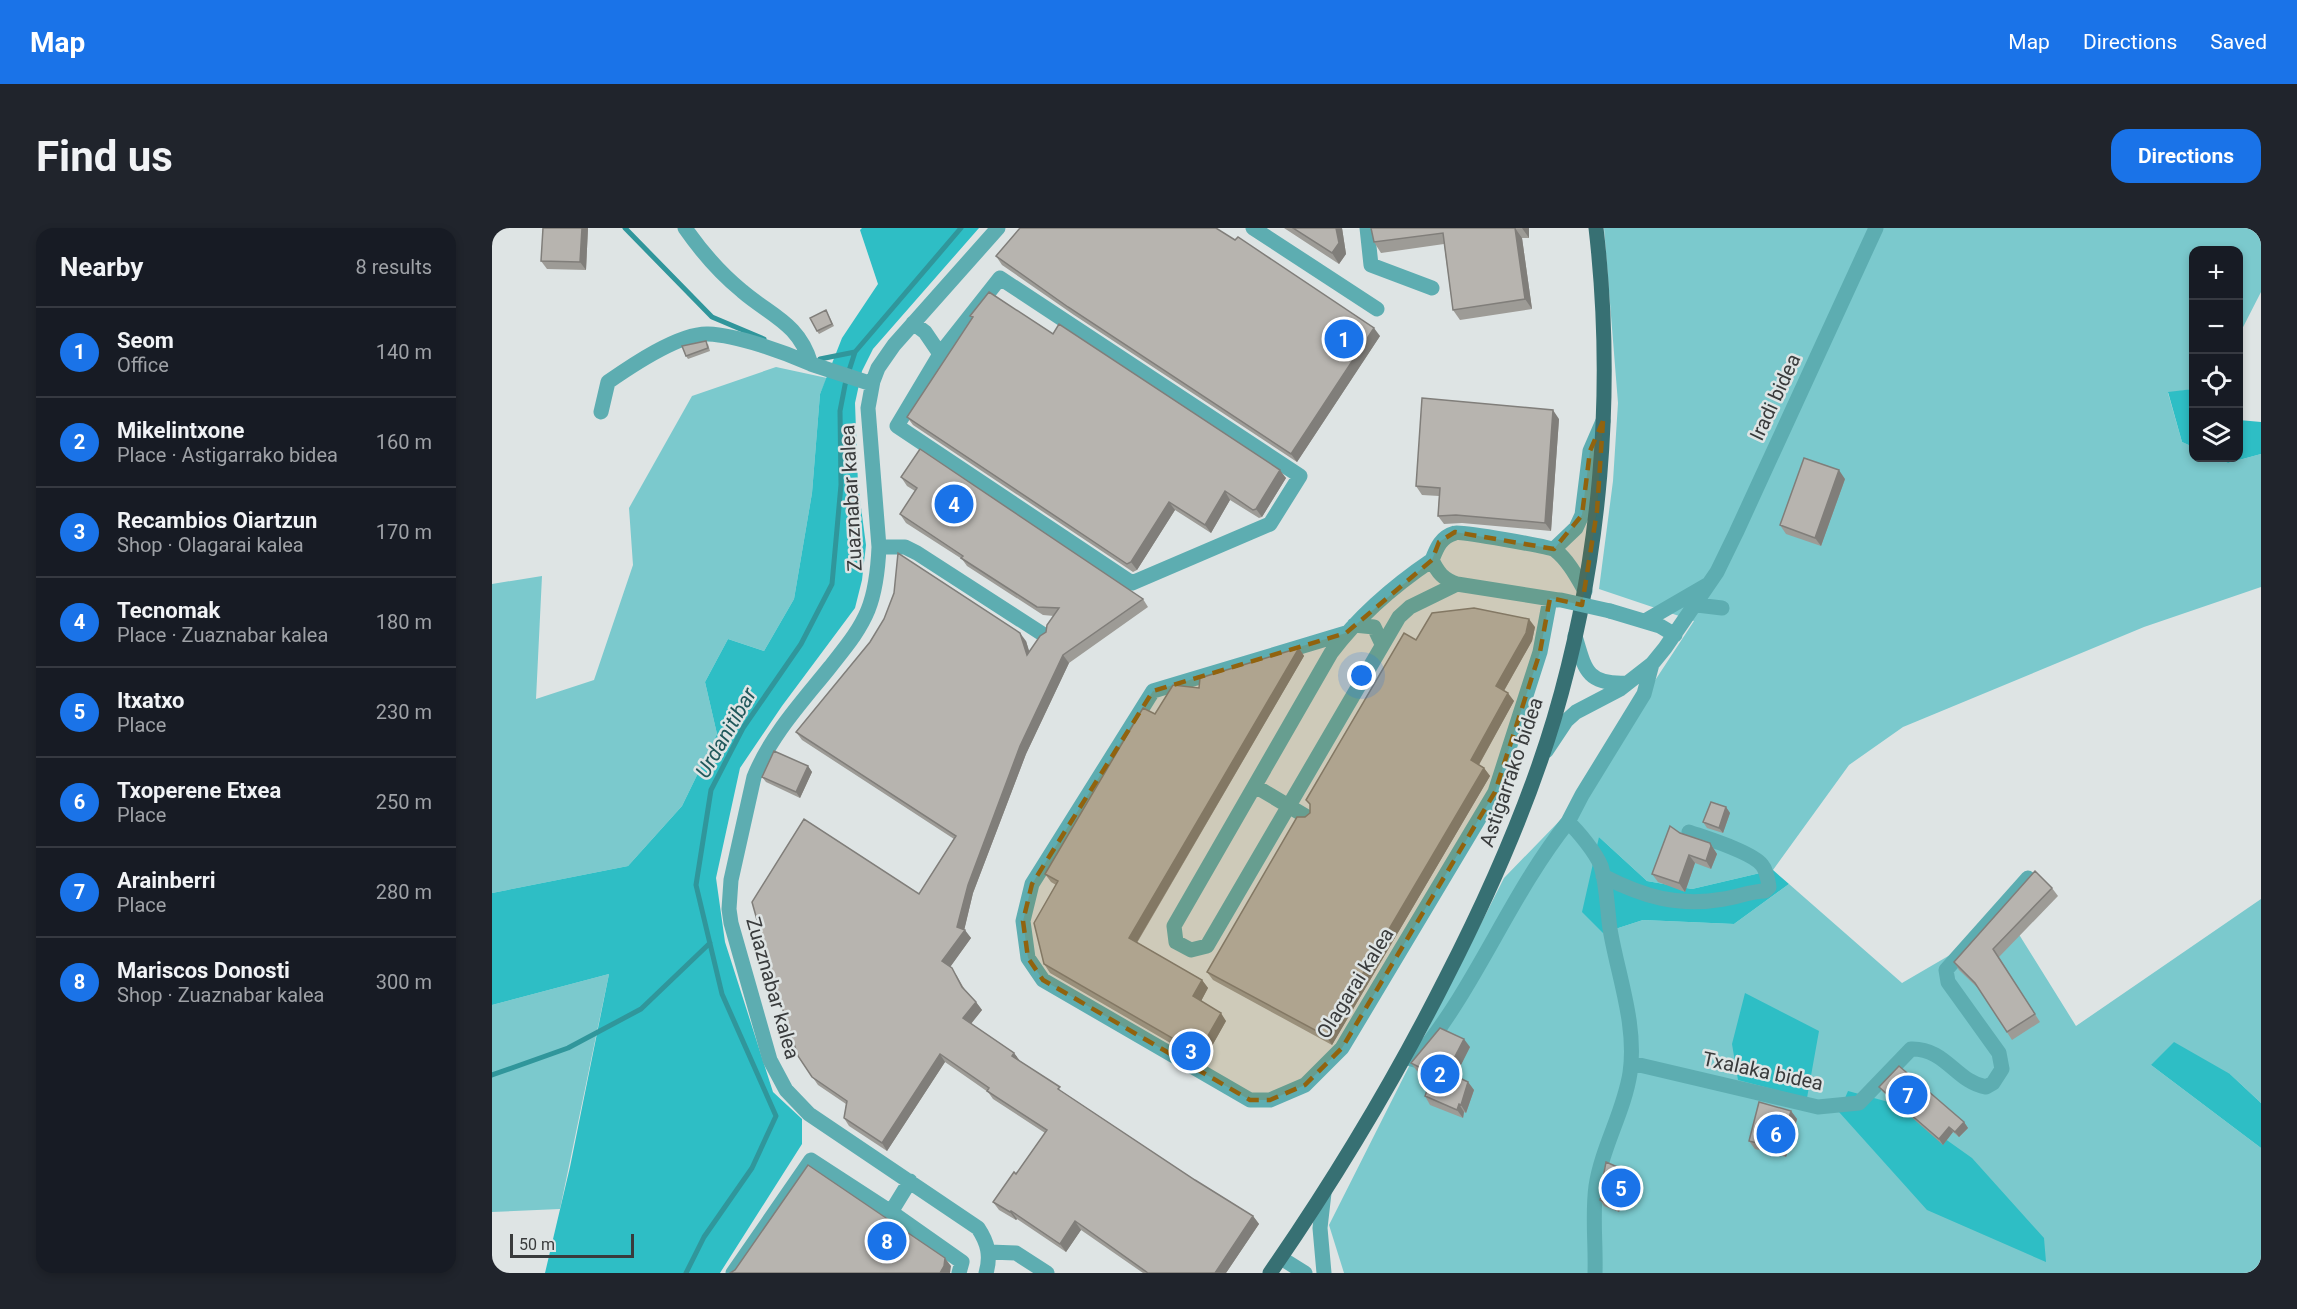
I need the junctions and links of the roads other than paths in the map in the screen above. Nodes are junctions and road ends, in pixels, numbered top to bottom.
1 (685, 228) edge
2 (998, 228) edge
3 (1253, 228) edge
4 (1367, 228) edge
5 (1596, 228) edge
6 (1876, 228) edge
7 (1432, 288) dead end
8 (1377, 309) dead end
9 (913, 323) junction
10 (940, 354) junction
11 (811, 364) junction
12 (866, 382) junction
13 (601, 412) dead end
14 (1603, 421) junction
15 (879, 547) junction
16 (1554, 549) junction
17 (1432, 560) junction
18 (1710, 583) junction
19 (1457, 584) junction
20 (1585, 591) junction
21 (1556, 600) junction
22 (1697, 605) junction
23 (1722, 608) dead end
24 (1645, 621) junction
25 (1350, 629) junction
26 (1044, 635) edge
27 (1675, 635) junction
28 (1575, 636) junction
29 (1382, 644) junction
30 (1652, 664) junction
31 (1627, 683) junction
32 (1542, 756) junction
33 (1255, 786) junction
34 (1288, 806) junction
35 (1307, 817) edge
36 (1568, 822) junction
37 (1689, 832) dead end
38 (1603, 876) junction
39 (2028, 878) edge
40 (1405, 1057) junction
41 (1631, 1063) junction
42 (908, 1186) junction
43 (1324, 1193) junction
44 (891, 1212) junction
45 (1281, 1258) junction
46 (988, 1263) edge
47 (733, 1273) edge
48 (959, 1273) edge
49 (1047, 1273) edge
50 (1270, 1273) edge
51 (1305, 1273) edge
52 (1324, 1273) edge
53 (1594, 1273) edge

1 - 11 street
2 - 9 street, Zuaznabar kalea
3 - 8 street
4 - 7 street
5 - 14 main road, Astigarrako bidea
6 - 18 street, Iradi bidea
9 - 10 street
9 - 12 street, Zuaznabar kalea
10 - 10 street
11 - 12 street
11 - 13 street
12 - 15 street, Zuaznabar kalea
14 - 16 street
14 - 20 main road, Astigarrako bidea
15 - 26 street
15 - 42 street, Zuaznabar kalea
16 - 17 street
16 - 20 street
17 - 19 street
17 - 25 street, Olagarai kalea
18 - 22 street, Iradi bidea
18 - 24 street
19 - 21 street
19 - 29 street, Olagarai kalea
20 - 28 main road, Astigarrako bidea
21 - 24 street, bridge
21 - 25 street, Olagarai kalea
22 - 23 street
22 - 27 street, Iradi bidea
24 - 27 street
25 - 29 street
25 - 33 street, Olagarai kalea
27 - 30 street, Iradi bidea
28 - 31 street
28 - 32 main road, Astigarrako bidea
29 - 34 street, Olagarai kalea
30 - 31 street
30 - 36 street
31 - 32 street
32 - 40 main road, Astigarrako bidea
33 - 34 street
33 - 34 street, Olagarai kalea
34 - 35 street
36 - 38 street
36 - 40 street
37 - 38 street
38 - 41 street
39 - 41 street, Txalaka bidea
40 - 43 main road, Astigarrako bidea
41 - 53 street
42 - 44 street
42 - 46 street, Zuaznabar kalea
43 - 45 main road, Astigarrako bidea
43 - 52 street
44 - 47 street
44 - 48 street
45 - 50 main road, Astigarrako bidea
45 - 51 street
46 - 49 street

